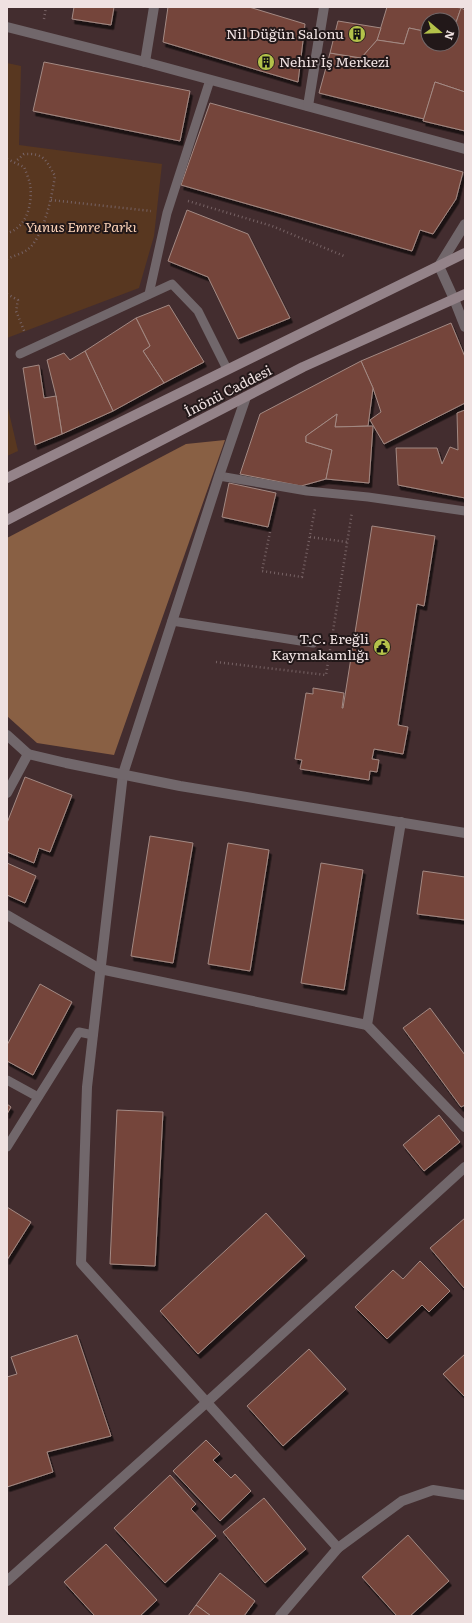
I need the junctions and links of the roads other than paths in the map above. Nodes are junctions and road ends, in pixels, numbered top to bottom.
1 (154, 7) edge
2 (324, 7) edge
3 (7, 27) edge
4 (145, 62) junction
5 (210, 80) junction
6 (308, 106) junction
7 (465, 149) edge
8 (465, 224) edge
9 (465, 253) edge
10 (438, 266) junction
11 (149, 294) junction
12 (465, 294) edge
13 (454, 299) junction
14 (465, 327) edge
15 (20, 354) dead end
16 (227, 369) junction
17 (246, 397) junction
18 (219, 476) junction
19 (7, 478) edge
20 (465, 511) edge
21 (7, 520) edge
22 (172, 621) junction
23 (313, 643) dead end
24 (7, 736) edge
25 (28, 754) junction
26 (123, 774) junction
27 (7, 793) edge
28 (400, 822) junction
29 (465, 833) edge
30 (7, 915) edge
31 (100, 969) junction
32 (367, 1025) junction
33 (93, 1035) junction
34 (7, 1080) edge
35 (38, 1098) junction
36 (465, 1127) edge
37 (7, 1147) edge
38 (465, 1167) edge
39 (206, 1403) junction
40 (465, 1495) edge
41 (338, 1548) junction
42 (7, 1580) edge
43 (280, 1616) edge

1 - 4 street
2 - 6 street
3 - 4 street
4 - 5 street
5 - 6 street
5 - 11 lane
6 - 7 street
8 - 10 street
9 - 10 main road
10 - 13 street
10 - 16 main road
11 - 15 lane
11 - 16 lane
12 - 13 main road, İnönü Caddesi
13 - 14 street
13 - 17 main road, İnönü Caddesi
16 - 19 main road
17 - 18 street
17 - 21 main road, İnönü Caddesi
18 - 20 lane
18 - 22 street
22 - 23 lane
22 - 26 street
24 - 25 street
25 - 26 street
25 - 27 street
26 - 28 street
26 - 31 street
28 - 29 street
28 - 32 street
30 - 31 street
31 - 32 street
31 - 33 street
32 - 36 street
33 - 35 lane
33 - 39 street
34 - 35 lane
35 - 37 lane
38 - 39 street
39 - 41 street
39 - 42 street
40 - 41 street
41 - 43 street

